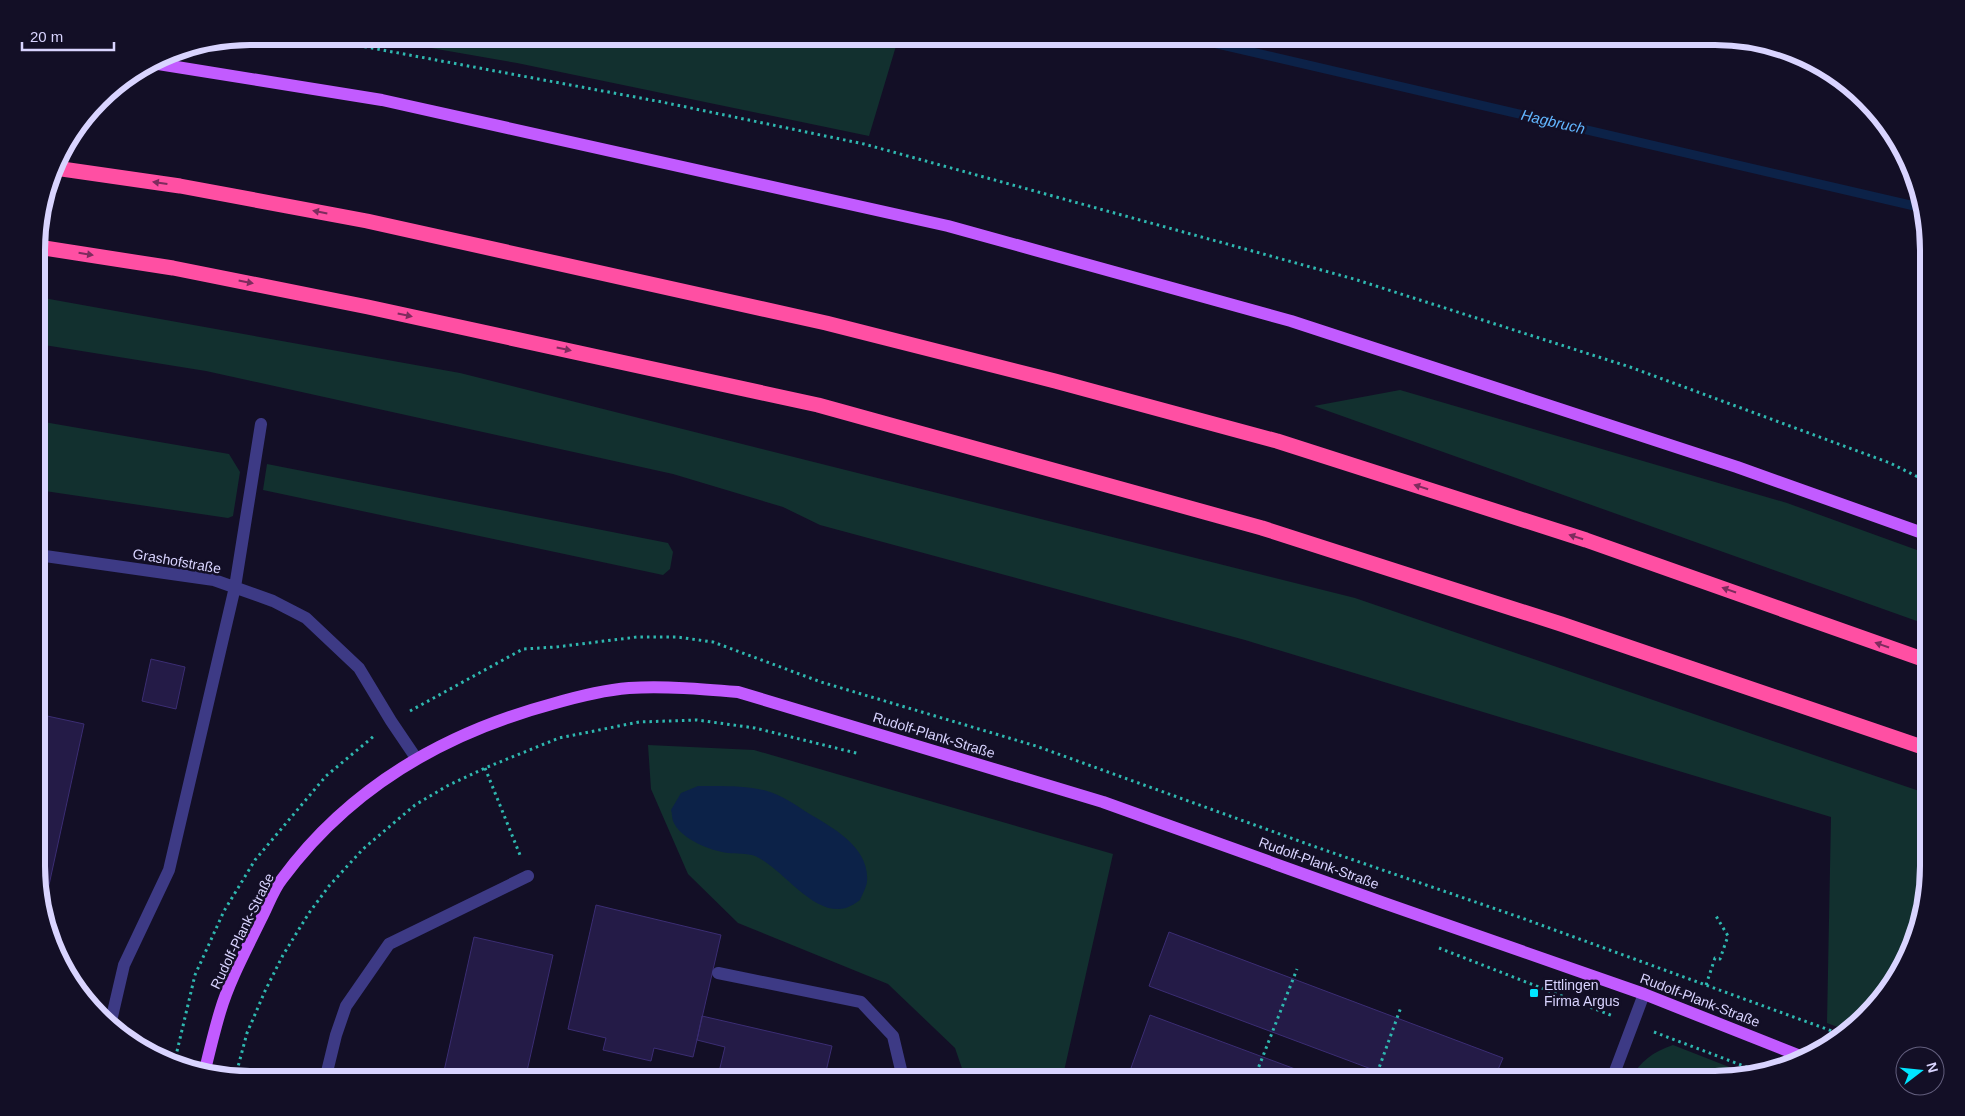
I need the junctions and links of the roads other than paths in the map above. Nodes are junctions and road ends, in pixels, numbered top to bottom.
1 (162, 65) edge
2 (62, 169) edge
3 (45, 248) edge
4 (261, 424) dead end
5 (1920, 532) edge
6 (45, 556) edge
7 (235, 587) junction
8 (1920, 658) edge
9 (1920, 746) edge
10 (416, 758) junction
11 (528, 876) road end
12 (718, 973) dead end
13 (1644, 994) junction
14 (112, 1017) edge
15 (1796, 1054) edge
16 (206, 1066) edge
17 (327, 1071) edge
18 (901, 1071) edge
19 (1615, 1071) edge

1 - 5 main road
8 -> 2 highway
3 -> 9 highway
4 - 7 street
6 - 7 street, Grashofstraße
7 - 10 street, Grashofstraße
7 - 14 street
10 - 13 main road, Rudolf-Plank-Straße
10 - 16 main road, Rudolf-Plank-Straße
11 - 17 street
12 - 18 street
13 - 15 main road, Rudolf-Plank-Straße
13 - 19 street

